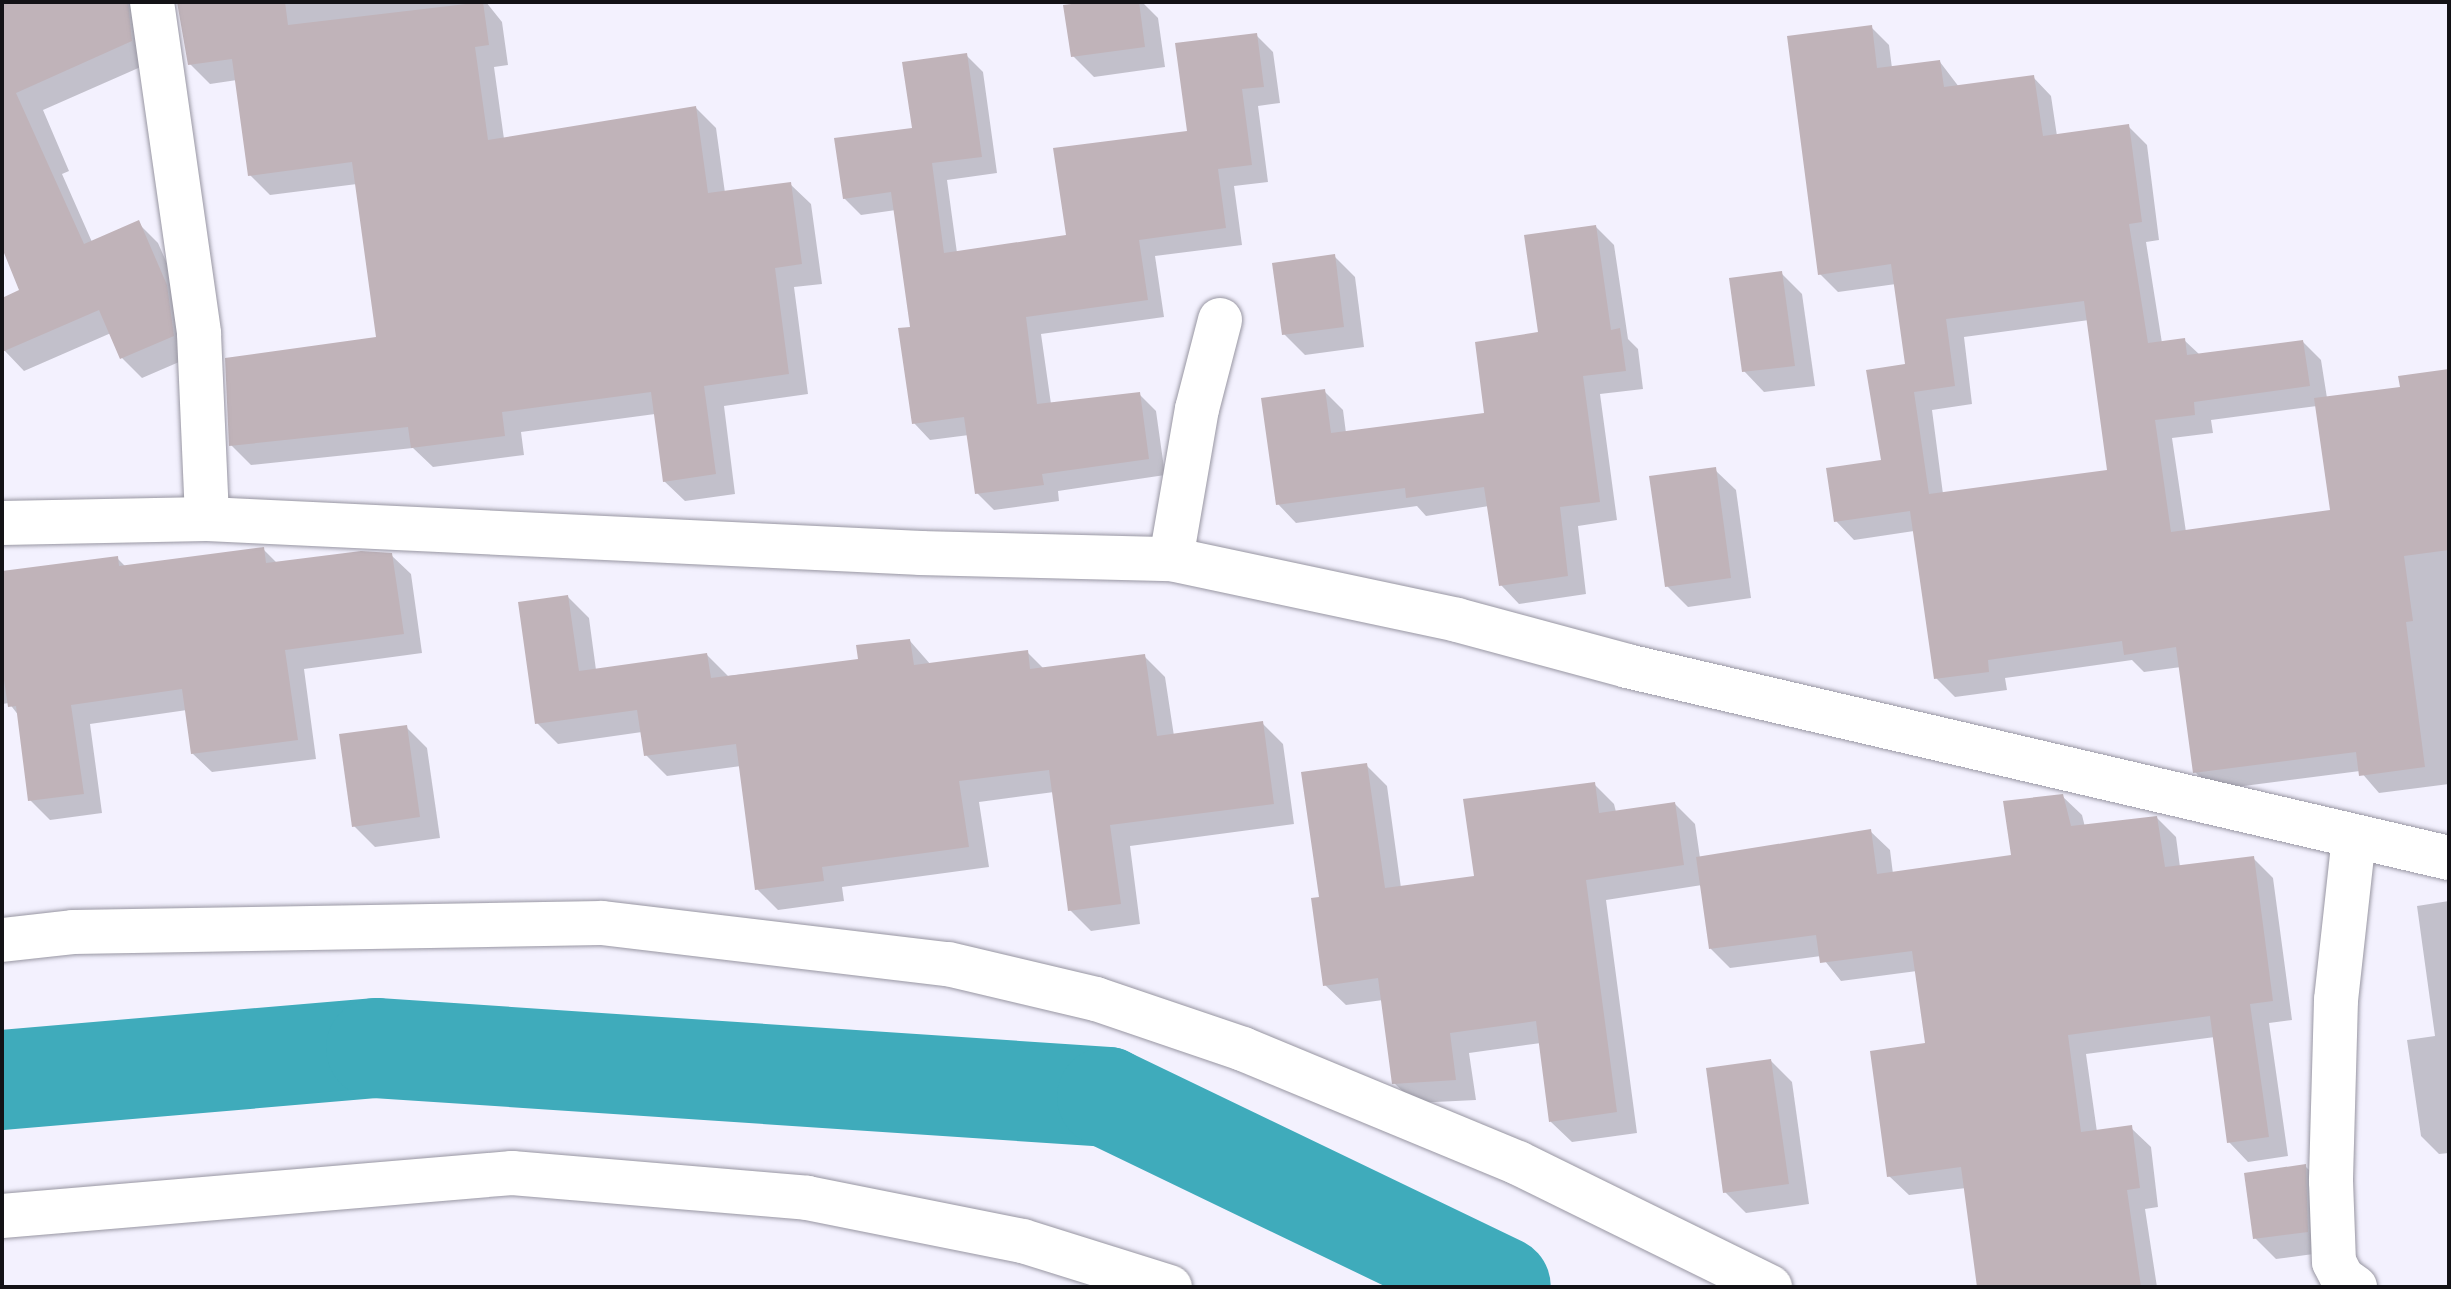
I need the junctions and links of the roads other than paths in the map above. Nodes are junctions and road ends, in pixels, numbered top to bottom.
1 (152, 2) edge
2 (1220, 320) dead end
3 (207, 519) junction
4 (2, 523) edge
5 (1171, 559) junction
6 (2354, 837) junction
7 (2449, 858) edge
8 (2, 940) edge
9 (2, 1216) edge
10 (1170, 1287) edge
11 (1770, 1287) edge
12 (2355, 1287) edge

1 - 3 street
2 - 5 street
3 - 4 street
3 - 5 street
5 - 6 street
6 - 7 street
6 - 12 street
8 - 11 street
9 - 10 street

